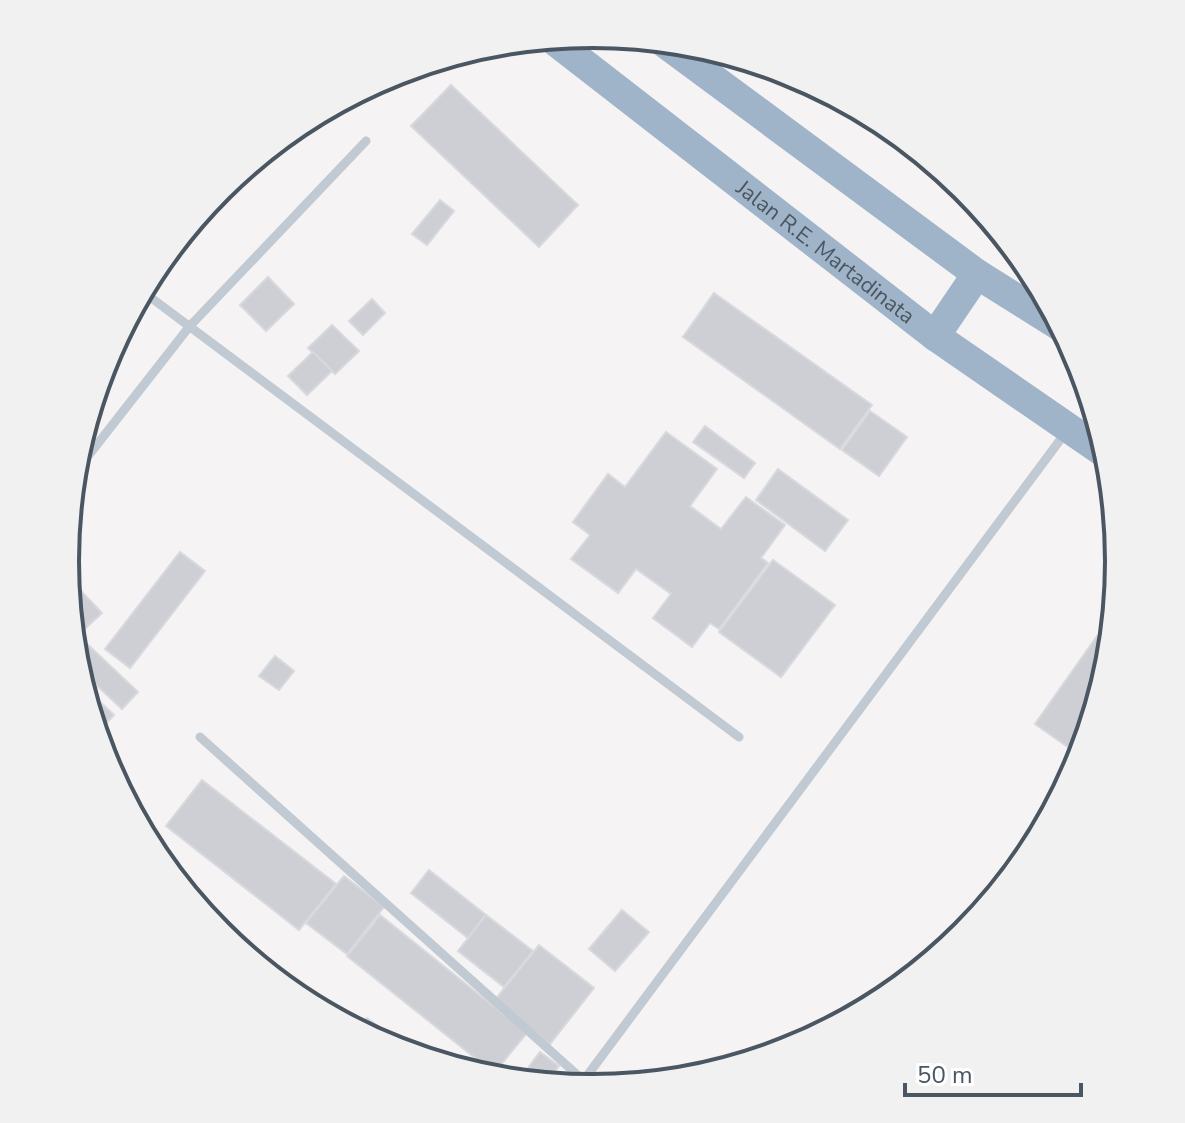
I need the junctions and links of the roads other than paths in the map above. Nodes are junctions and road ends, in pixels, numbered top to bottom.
1 (565, 49) edge
2 (682, 56) edge
3 (366, 141) dead end
4 (977, 274) junction
5 (152, 299) edge
6 (1043, 315) edge
7 (189, 327) junction
8 (935, 336) junction
9 (1068, 429) junction
10 (1093, 445) edge
11 (91, 452) edge
12 (200, 737) dead end
13 (739, 737) dead end
14 (569, 1074) edge
15 (587, 1075) edge

1 - 8 highway, Jalan R.E. Martadinata
2 - 4 highway
3 - 7 lane
4 - 6 highway
4 - 8 highway
5 - 7 lane
7 - 11 lane
7 - 13 lane
8 - 9 highway, Jalan R.E. Martadinata
9 - 10 highway, Jalan R.E. Martadinata
9 - 15 lane
12 - 14 lane

